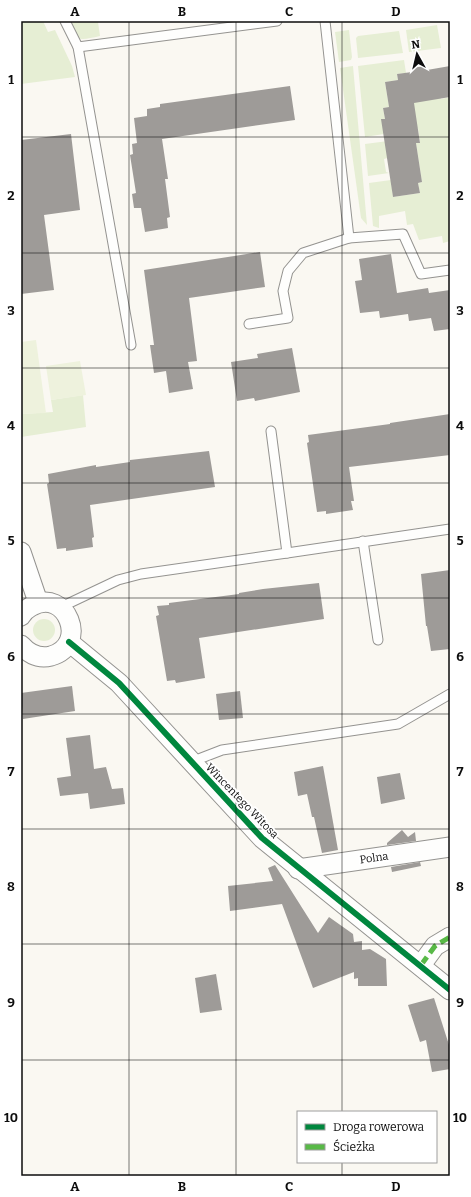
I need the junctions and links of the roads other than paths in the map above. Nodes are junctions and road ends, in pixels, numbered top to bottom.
1 (65, 21) edge
2 (277, 21) edge
3 (325, 21) edge
4 (78, 47) junction
5 (349, 238) junction
6 (450, 270) edge
7 (249, 324) dead end
8 (131, 344) dead end
9 (271, 431) dead end
10 (450, 528) edge
11 (363, 541) junction
12 (21, 552) edge
13 (287, 553) junction
14 (38, 602) junction
15 (61, 607) junction
16 (21, 616) edge
17 (378, 640) dead end
18 (69, 642) junction
19 (21, 645) edge
20 (450, 694) edge
21 (191, 762) junction
22 (450, 847) edge
23 (298, 869) junction
24 (450, 937) edge
25 (421, 965) junction
26 (450, 990) edge

1 - 4 lane
2 - 4 lane
3 - 5 lane
4 - 8 lane
5 - 6 lane
5 - 7 lane
9 - 13 lane
10 - 11 lane
11 - 13 lane
11 - 17 lane
12 - 14 street
13 - 15 lane
14 - 15 street
14 - 16 street
15 - 18 street
18 - 19 street
18 - 21 street, Wincentego Witosa
20 - 21 lane
21 - 23 street, Wincentego Witosa
22 - 23 street, Polna
23 - 25 street, Wincentego Witosa
24 - 25 street
25 - 26 street, Wincentego Witosa

